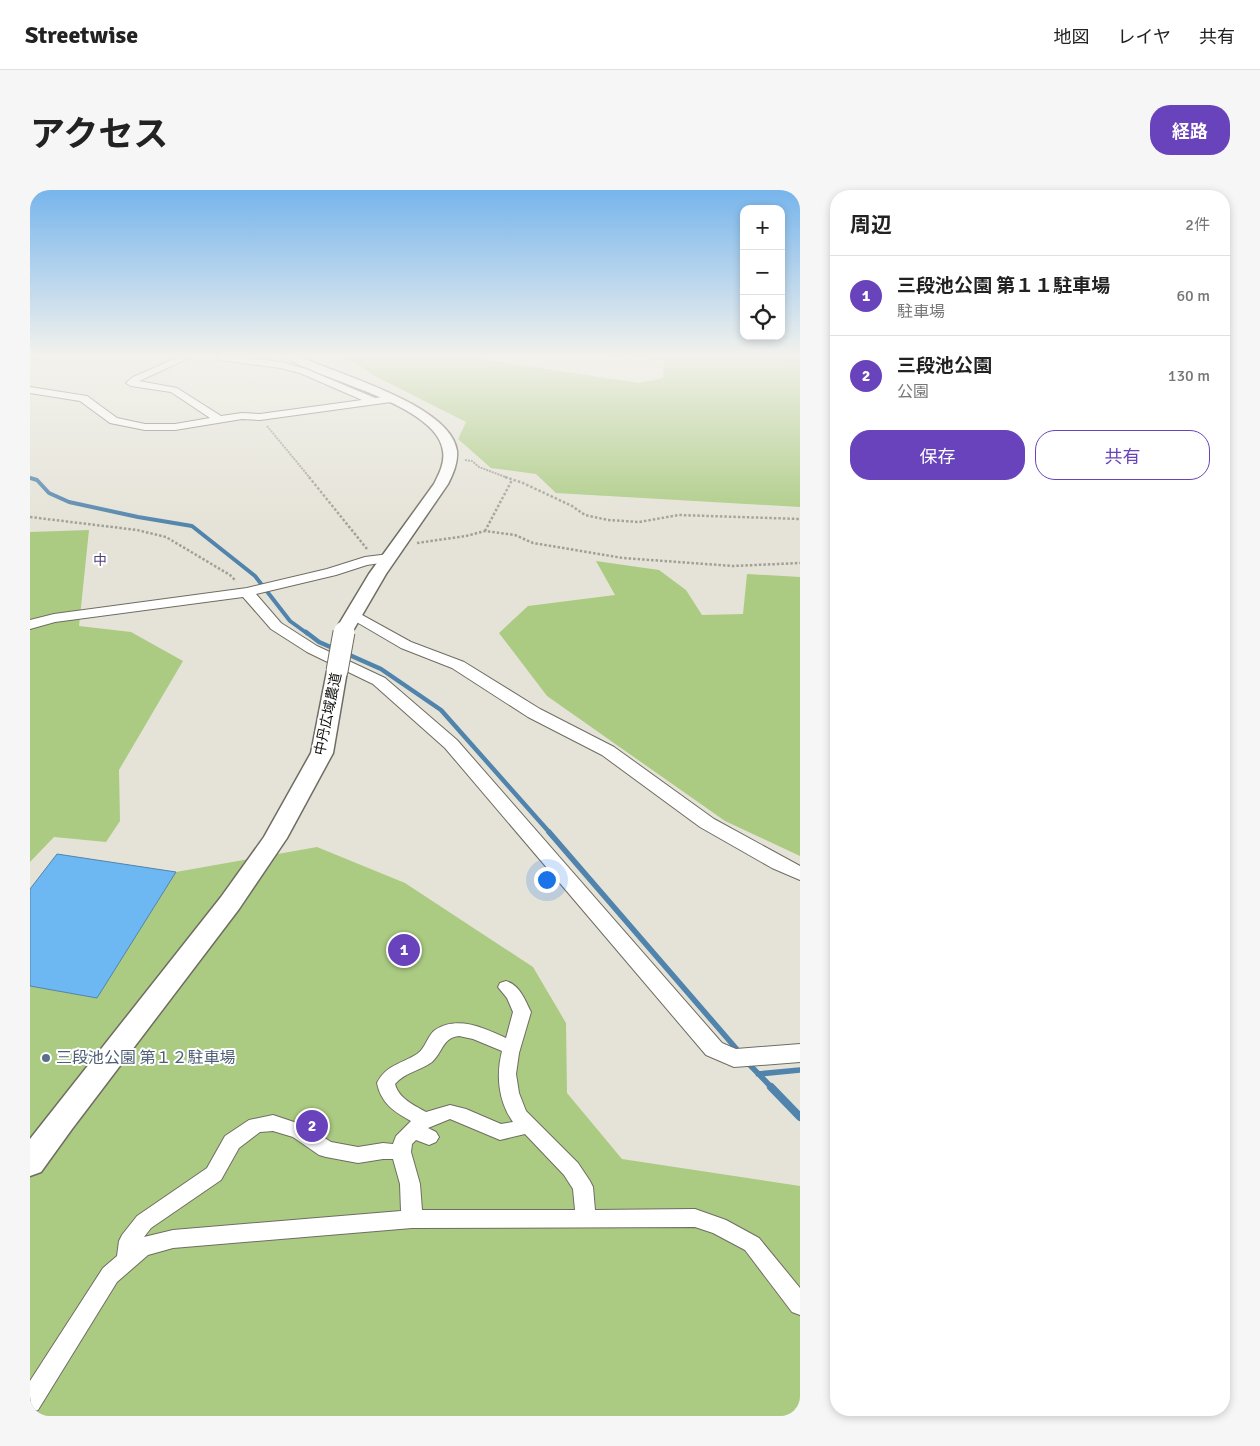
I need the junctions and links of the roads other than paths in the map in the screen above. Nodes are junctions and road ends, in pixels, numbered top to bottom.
1 (105, 414) edge
2 (211, 414) edge
3 (280, 414) edge
4 (421, 414) edge
5 (220, 420) junction
6 (389, 558) junction
7 (247, 592) junction
8 (349, 621) junction
9 (30, 625) edge
10 (800, 874) edge
11 (506, 987) dead end
12 (512, 1048) junction
13 (800, 1053) edge
14 (528, 1126) junction
15 (422, 1129) junction
16 (401, 1152) junction
17 (30, 1163) edge
18 (586, 1218) junction
19 (412, 1219) junction
20 (127, 1260) junction
21 (800, 1305) edge
22 (30, 1402) edge

1 - 5 street
2 - 5 street
3 - 5 street
4 - 6 street, 中丹広域農道
6 - 7 street
6 - 8 street, 中丹広域農道
7 - 9 street
7 - 13 street
8 - 10 street
8 - 17 street, 中丹広域農道, bridge
11 - 12 street
12 - 14 street
12 - 15 street
14 - 15 street
14 - 18 street
15 - 16 street
16 - 19 street
16 - 20 street
18 - 19 street
18 - 21 street
19 - 20 street
20 - 22 street

